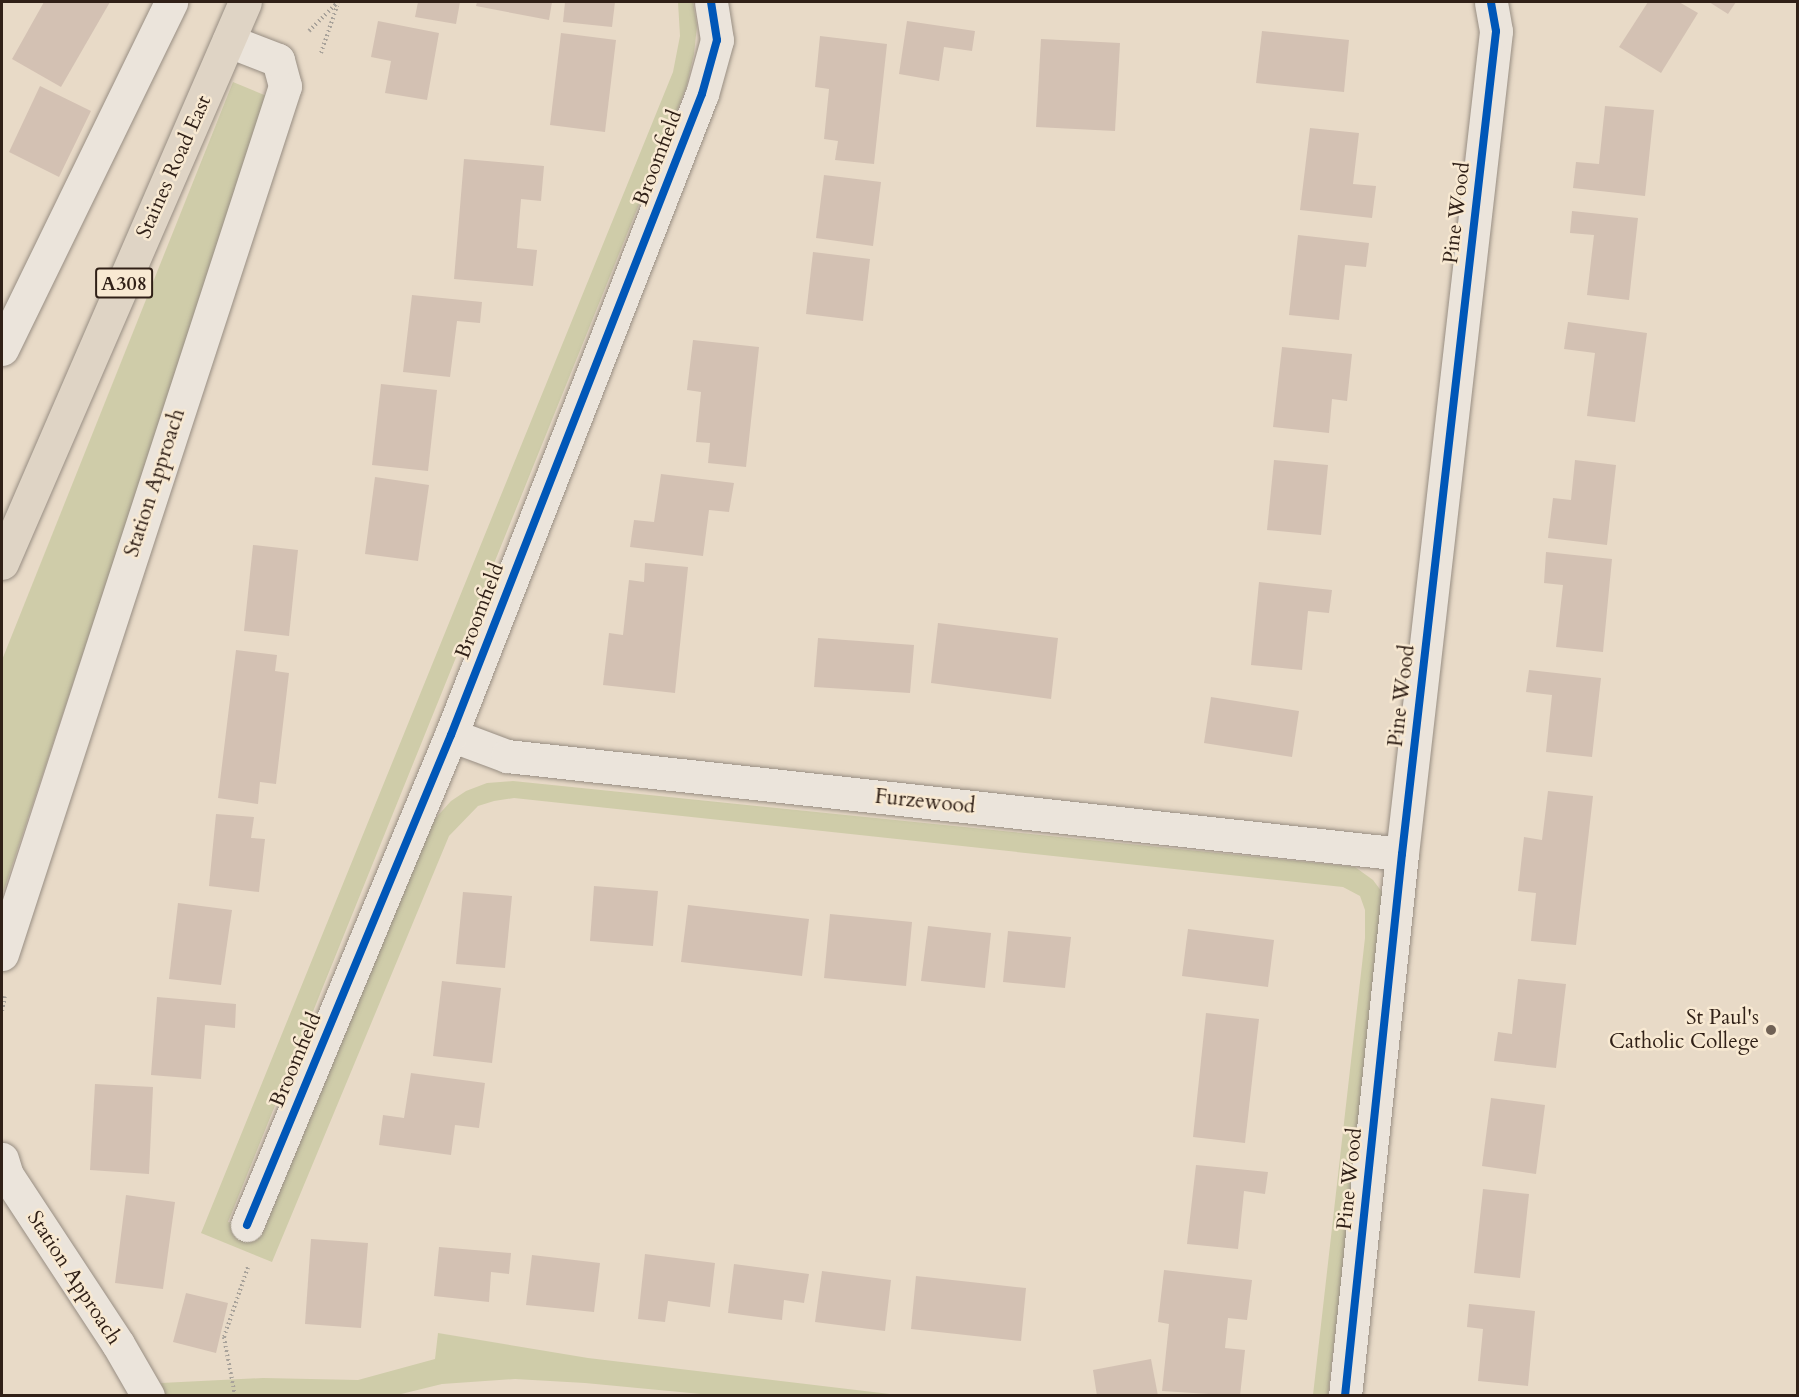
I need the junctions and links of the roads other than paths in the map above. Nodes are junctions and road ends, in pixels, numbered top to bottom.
1 (171, 2) edge
2 (245, 2) edge
3 (711, 2) edge
4 (1491, 2) edge
5 (229, 41) junction
6 (2, 349) edge
7 (2, 563) edge
8 (451, 735) junction
9 (1402, 854) junction
10 (2, 954) edge
11 (2, 1160) edge
12 (247, 1225) road end
13 (148, 1395) edge
14 (1345, 1395) edge

1 - 6 street
2 - 5 highway, Staines Road East / A308
3 - 8 street, Broomfield
4 - 9 street, Pine Wood
5 - 7 highway, Staines Road East / A308
5 - 10 street, Station Approach
8 - 9 street, Furzewood
8 - 12 street, Broomfield
9 - 14 street, Pine Wood
11 - 13 street, Station Approach

